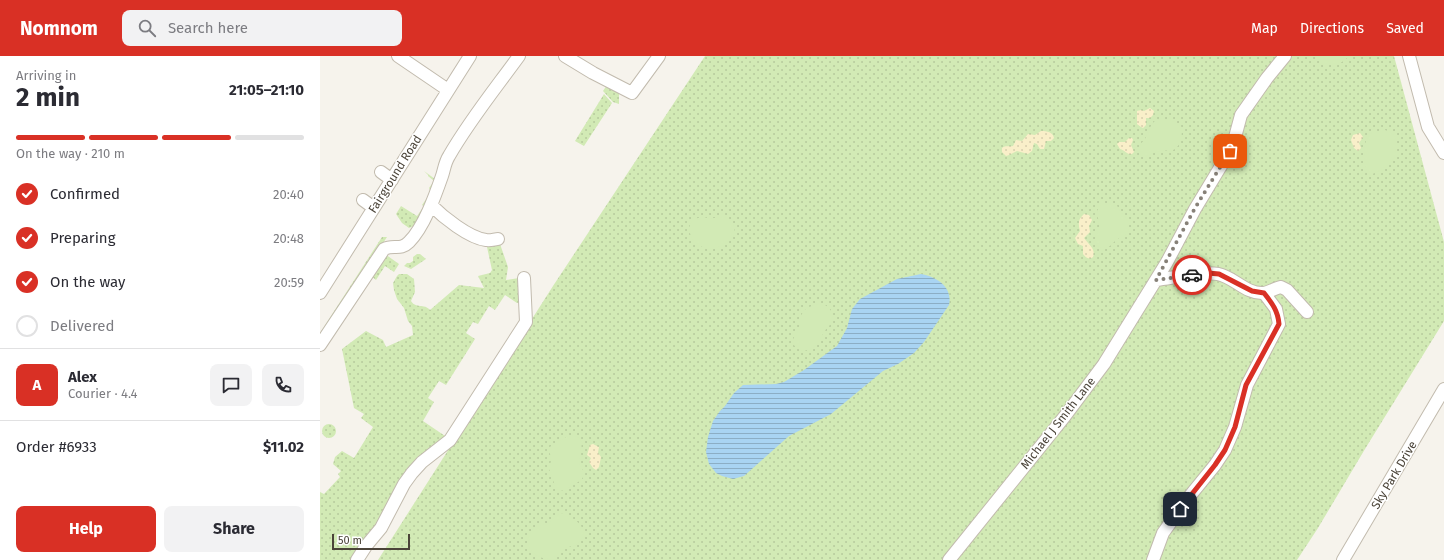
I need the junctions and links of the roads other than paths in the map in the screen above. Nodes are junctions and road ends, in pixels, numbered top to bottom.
1 (398, 56) edge
2 (470, 56) edge
3 (519, 56) edge
4 (565, 56) edge
5 (659, 56) edge
6 (1286, 56) edge
7 (1408, 56) edge
8 (584, 60) edge
9 (448, 90) junction
10 (1444, 153) edge
11 (381, 172) dead end
12 (392, 180) junction
13 (363, 200) dead end
14 (431, 205) junction
15 (374, 208) junction
16 (498, 239) dead end
17 (524, 278) dead end
18 (1156, 280) junction
19 (320, 293) edge
20 (1264, 293) junction
21 (1307, 312) dead end
22 (320, 344) edge
23 (1444, 389) edge
24 (357, 560) edge
25 (949, 560) edge
26 (1153, 560) edge
27 (1343, 560) edge

1 - 9 street
2 - 9 street, Fairground Road
3 - 14 street
4 - 8 street
5 - 8 street
6 - 18 street, Michael J Smith Lane
7 - 10 street
9 - 12 street, Fairground Road
11 - 12 street
12 - 15 street, Fairground Road
13 - 15 street
14 - 16 street
14 - 22 street
15 - 19 street, Fairground Road
17 - 24 street
18 - 20 street
18 - 25 street, Michael J Smith Lane
20 - 21 street
20 - 26 street
23 - 27 street, Sky Park Drive

